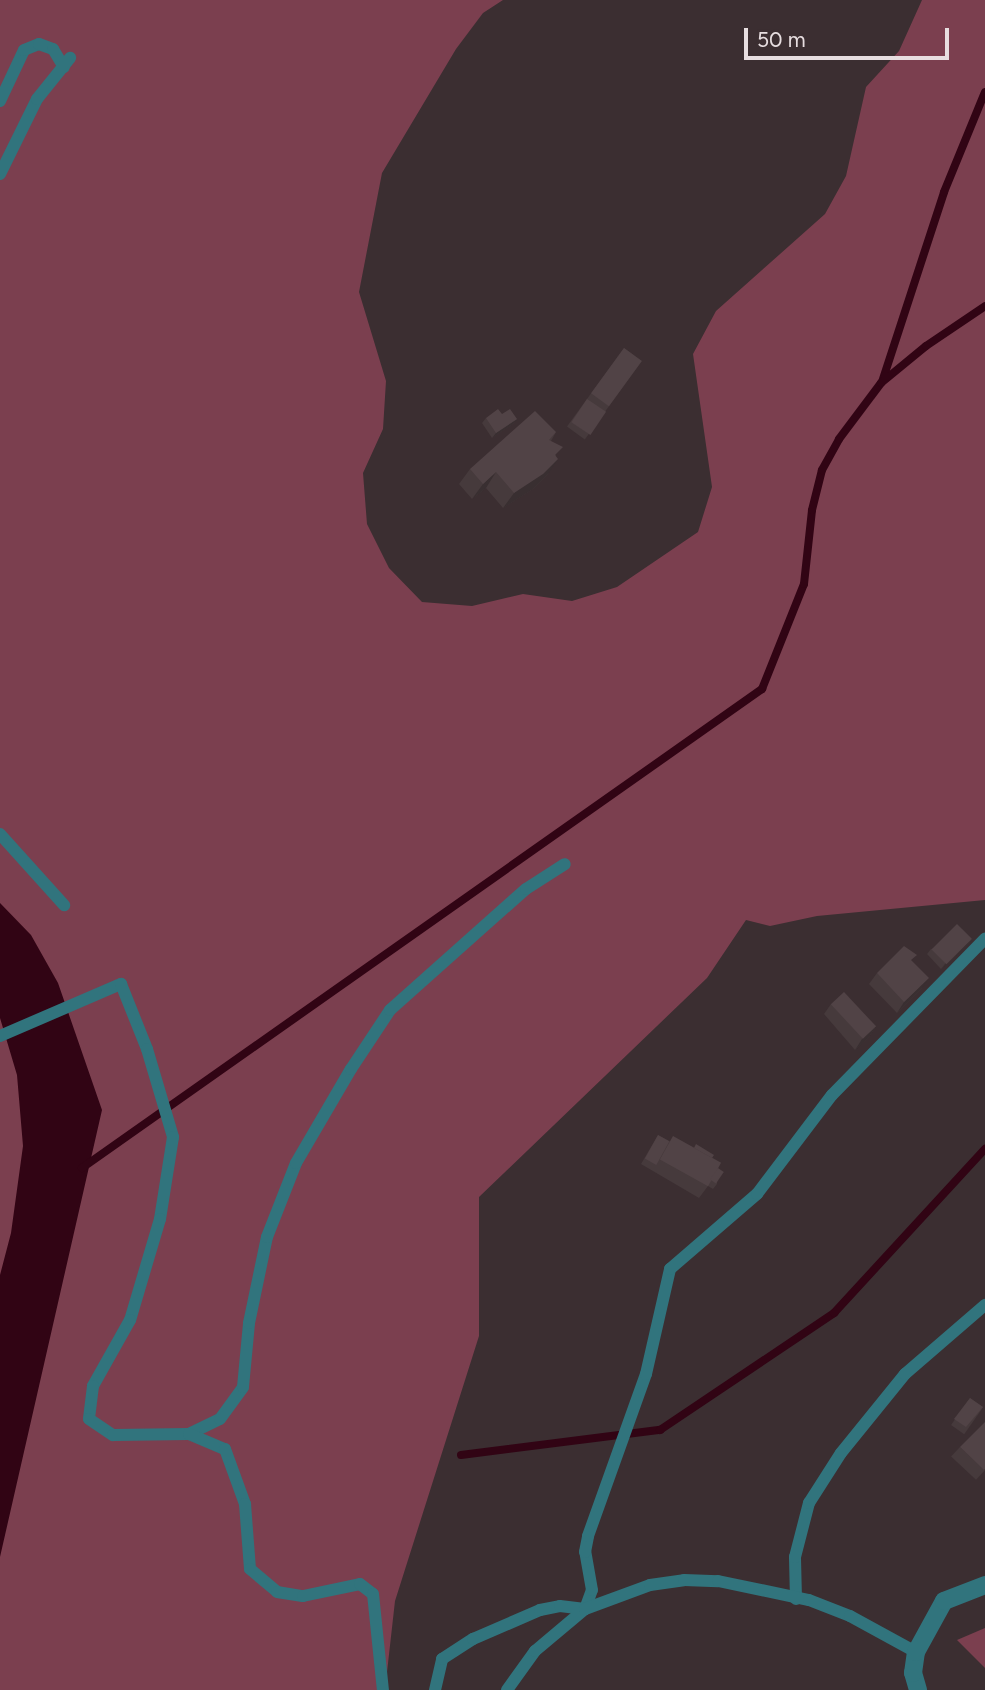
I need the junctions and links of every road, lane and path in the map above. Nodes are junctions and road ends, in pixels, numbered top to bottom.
1 (0, 101) edge
2 (0, 174) edge
3 (0, 834) edge
4 (565, 864) dead end
5 (64, 905) dead end
6 (985, 940) edge
7 (0, 1036) edge
8 (985, 1305) edge
9 (189, 1434) junction
10 (985, 1585) edge
11 (796, 1599) junction
12 (585, 1609) junction
13 (916, 1652) junction
14 (383, 1690) edge
15 (435, 1690) edge
16 (507, 1690) edge
17 (918, 1690) edge

1 - 2 lane
3 - 5 lane
4 - 9 lane
6 - 12 lane
7 - 9 lane
8 - 11 lane
9 - 14 lane
10 - 13 street
11 - 12 lane
11 - 13 lane
12 - 15 lane
12 - 16 lane
13 - 17 street

